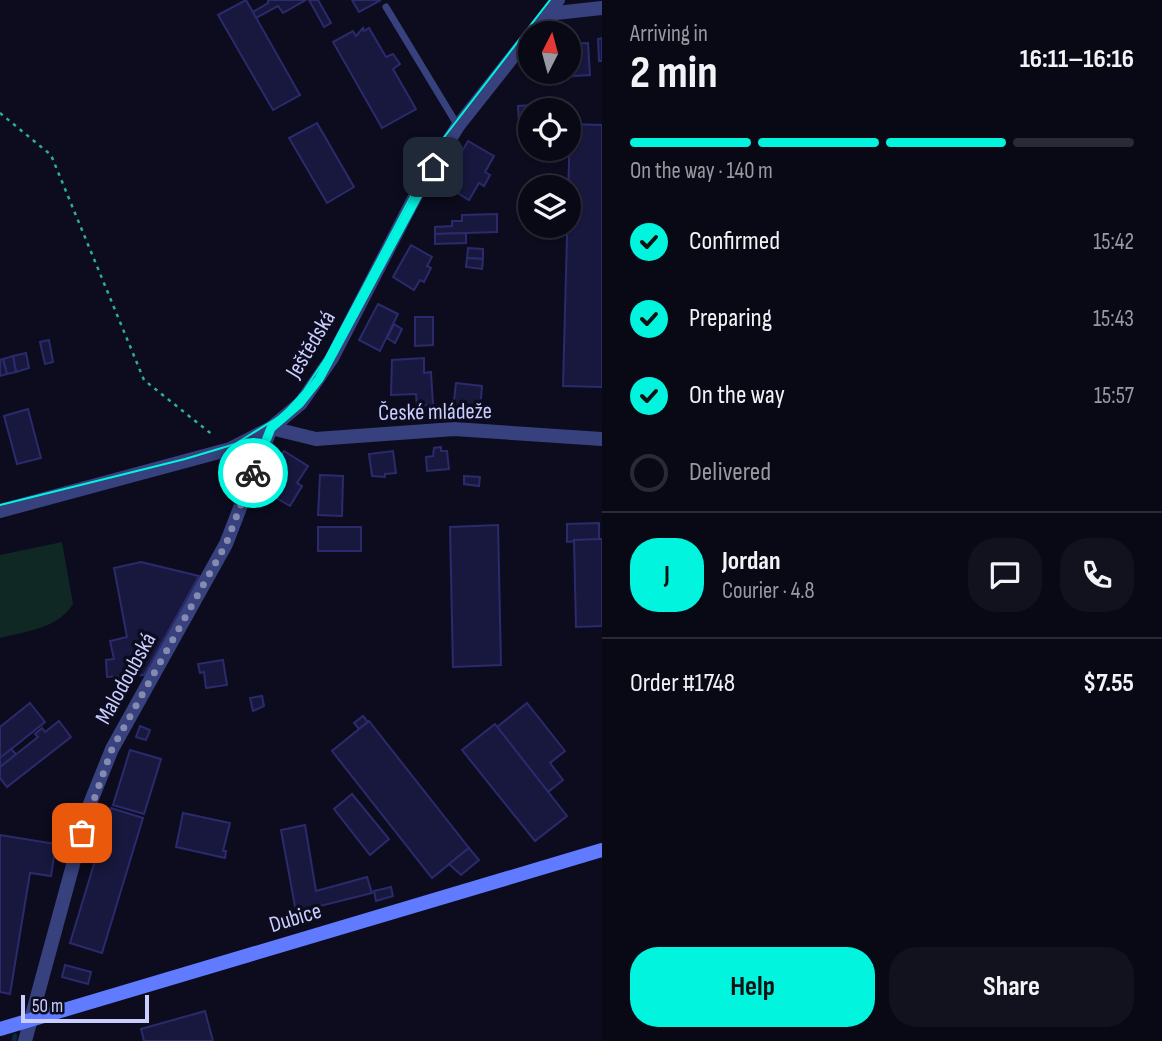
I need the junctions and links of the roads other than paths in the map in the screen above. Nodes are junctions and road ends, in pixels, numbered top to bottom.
1 (558, 0) edge
2 (386, 8) dead end
3 (602, 8) edge
4 (547, 14) junction
5 (541, 21) edge
6 (518, 50) edge
7 (458, 126) junction
8 (271, 428) junction
9 (602, 439) edge
10 (0, 511) edge
11 (602, 850) edge
12 (30, 1020) junction
13 (0, 1029) edge
14 (25, 1041) edge

1 - 4 street, Ještědská
2 - 7 lane
3 - 4 street
4 - 5 street, Ještědská
6 - 7 street, Ještědská
7 - 8 street, Ještědská
8 - 9 street, České mládeže
8 - 10 street, Ještědská
8 - 12 street, Malodoubská
11 - 12 street, Dubice
12 - 13 street, Dubice
12 - 14 street, Malodoubská

